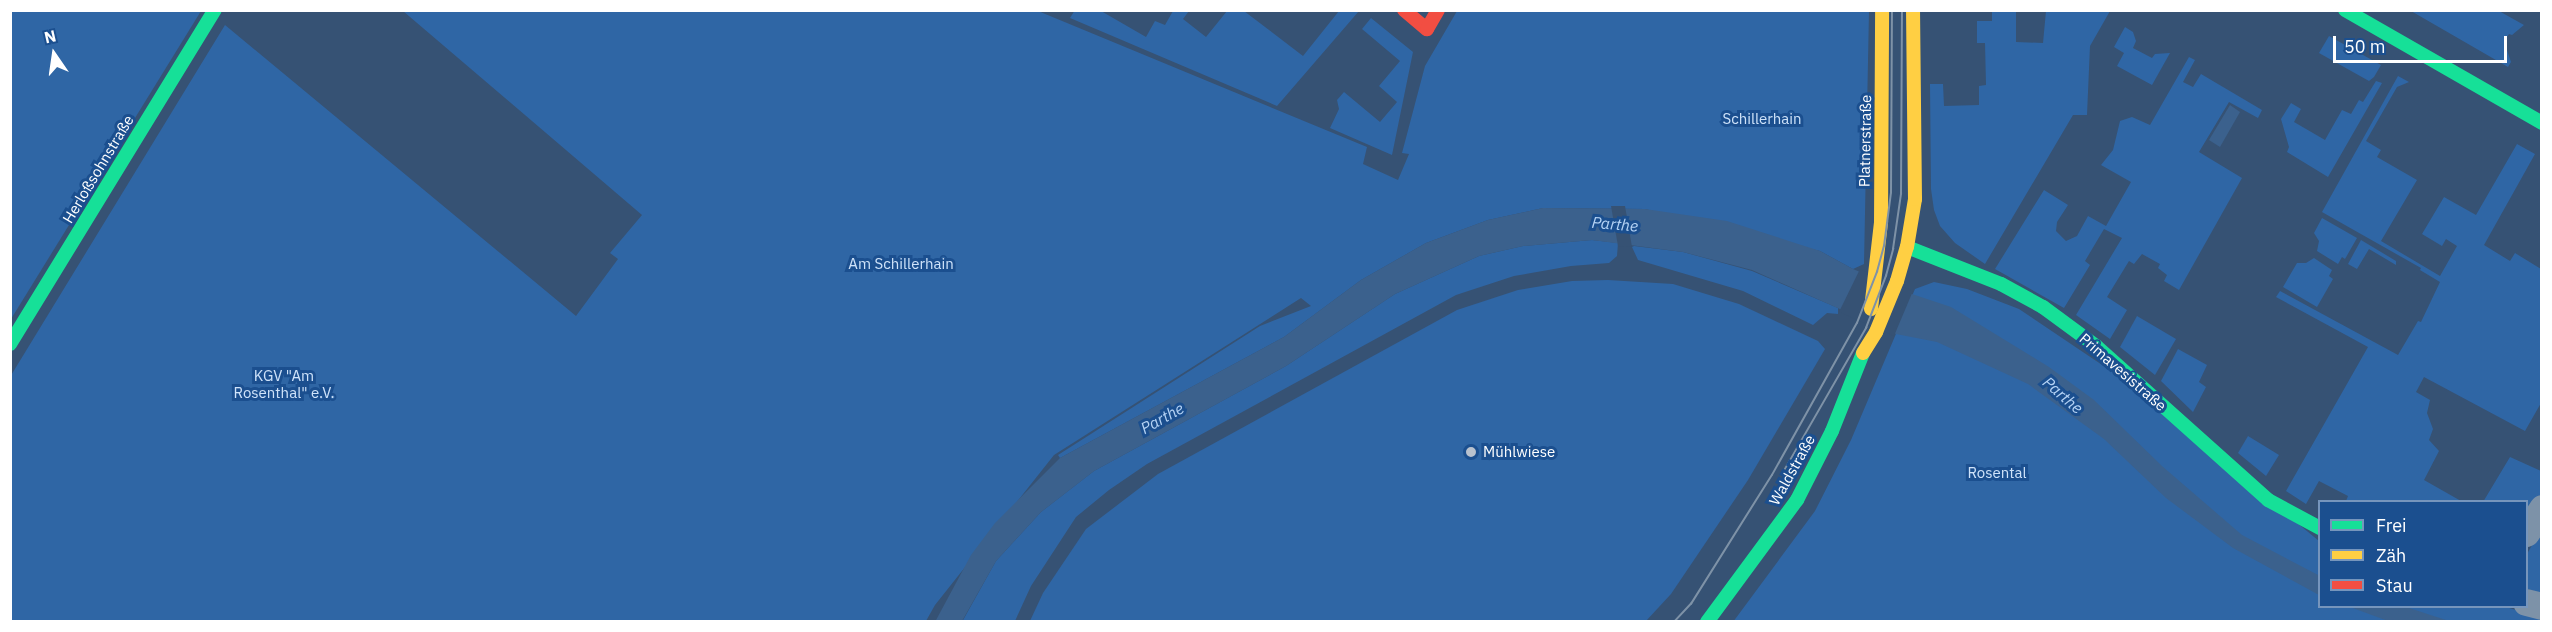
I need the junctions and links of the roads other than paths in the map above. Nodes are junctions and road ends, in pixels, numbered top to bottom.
1 (215, 10) edge
2 (1404, 10) edge
3 (1438, 10) edge
4 (1882, 10) edge
5 (1913, 10) edge
6 (2345, 10) edge
7 (2541, 123) edge
8 (1907, 247) junction
9 (1877, 272) joint
10 (1872, 330) junction
11 (10, 344) edge
12 (2541, 508) edge
13 (2318, 527) edge
14 (2528, 530) edge
15 (1707, 621) edge

1 - 11 street, Herloßsohnstraße
2 - 3 street
4 - 9 street, Platnerstraße
5 - 8 street
6 - 7 street
8 - 10 street, Waldstraße
8 - 13 street, Primavesistraße
9 - 10 street, Waldstraße
10 - 15 street, Waldstraße
12 - 14 street

